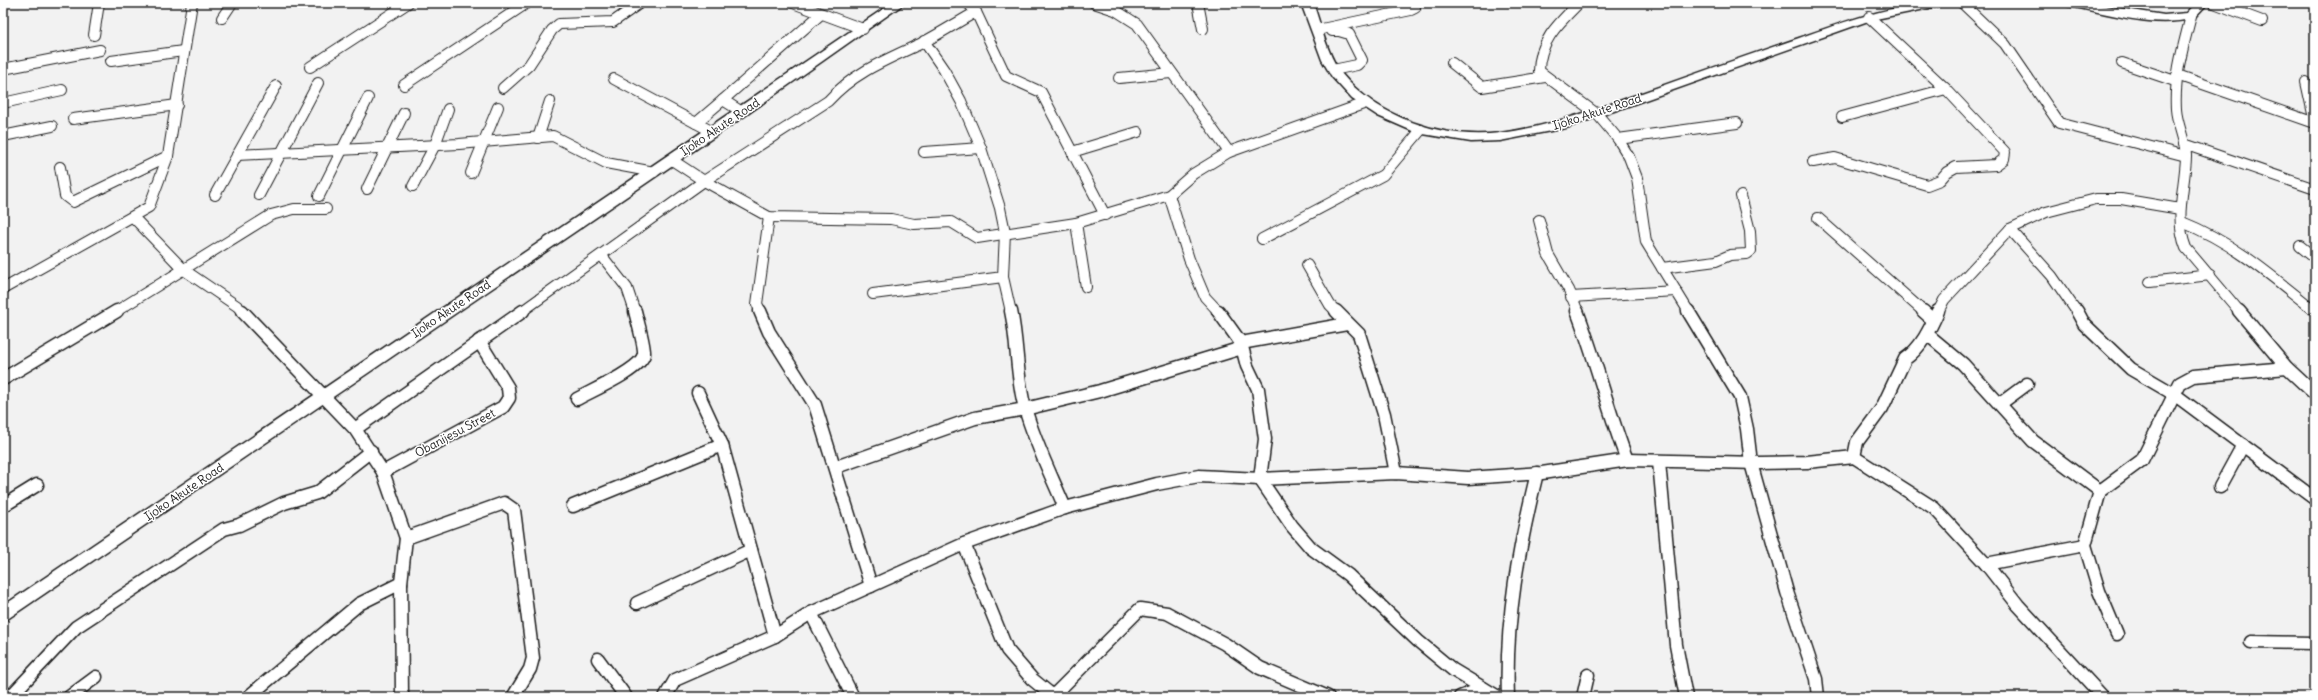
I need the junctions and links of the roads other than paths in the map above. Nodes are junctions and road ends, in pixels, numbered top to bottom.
1 (99, 3) edge
2 (192, 3) edge
3 (232, 3) edge
4 (408, 3) edge
5 (527, 3) edge
6 (640, 3) edge
7 (793, 3) edge
8 (899, 3) edge
9 (968, 3) edge
10 (1094, 3) edge
11 (1198, 3) edge
12 (1307, 3) edge
13 (1414, 3) edge
14 (1579, 3) edge
15 (1940, 3) edge
16 (1962, 3) edge
17 (2068, 3) edge
18 (2202, 3) edge
19 (2214, 3) edge
20 (976, 12) junction
21 (821, 14) junction
22 (2191, 16) junction
23 (1869, 17) junction
24 (222, 18) dead end
25 (2262, 21) dead end
26 (863, 29) junction
27 (1203, 29) dead end
28 (1317, 31) junction
29 (94, 35) dead end
30 (924, 41) junction
31 (100, 50) dead end
32 (183, 51) junction
33 (111, 61) dead end
34 (1452, 63) dead end
35 (2122, 63) dead end
36 (310, 67) dead end
37 (3, 69) edge
38 (1333, 70) junction
39 (1171, 73) junction
40 (1545, 77) junction
41 (1120, 78) dead end
42 (2176, 78) junction
43 (614, 79) dead end
44 (2306, 82) dead end
45 (318, 83) dead end
46 (404, 85) dead end
47 (276, 86) dead end
48 (503, 88) dead end
49 (1946, 89) junction
50 (62, 90) dead end
51 (368, 98) dead end
52 (723, 100) junction
53 (550, 101) dead end
54 (3, 103) edge
55 (1366, 103) junction
56 (177, 105) junction
57 (498, 106) dead end
58 (448, 109) dead end
59 (742, 112) junction
60 (404, 113) dead end
61 (1597, 114) junction
62 (1842, 117) dead end
63 (73, 119) dead end
64 (696, 123) junction
65 (2315, 123) edge
66 (1737, 124) dead end
67 (52, 126) dead end
68 (1420, 130) junction
69 (713, 132) junction
70 (1138, 132) dead end
71 (3, 136) edge
72 (538, 138) junction
73 (1618, 139) junction
74 (483, 142) junction
75 (2184, 144) junction
76 (435, 145) junction
77 (389, 147) junction
78 (344, 148) junction
79 (981, 148) junction
80 (924, 152) dead end
81 (1072, 152) junction
82 (1229, 152) junction
83 (281, 153) junction
84 (237, 155) junction
85 (168, 156) junction
86 (2186, 156) junction
87 (672, 160) junction
88 (1813, 162) dead end
89 (60, 167) dead end
90 (654, 172) junction
91 (471, 173) dead end
92 (704, 181) junction
93 (413, 186) dead end
94 (367, 189) dead end
95 (2315, 189) edge
96 (215, 195) dead end
97 (259, 195) dead end
98 (1169, 195) junction
99 (319, 196) dead end
100 (1741, 196) dead end
101 (326, 209) dead end
102 (2180, 209) junction
103 (1105, 215) junction
104 (133, 217) junction
105 (769, 217) junction
106 (1818, 218) dead end
107 (1539, 220) dead end
108 (2182, 222) junction
109 (1076, 223) junction
110 (2010, 229) junction
111 (1005, 232) junction
112 (1262, 239) dead end
113 (2300, 246) dead end
114 (602, 256) junction
115 (2315, 258) edge
116 (1307, 265) dead end
117 (1662, 268) junction
118 (184, 270) junction
119 (2210, 275) junction
120 (1003, 277) junction
121 (2150, 282) dead end
122 (1086, 287) dead end
123 (3, 289) edge
124 (1676, 291) junction
125 (873, 294) dead end
126 (1571, 297) junction
127 (2315, 311) edge
128 (1933, 320) junction
129 (1347, 324) junction
130 (1927, 334) junction
131 (479, 341) junction
132 (1241, 345) junction
133 (2287, 368) junction
134 (3, 379) edge
135 (2026, 384) dead end
136 (698, 393) dead end
137 (2174, 394) junction
138 (2315, 394) edge
139 (323, 397) junction
140 (577, 398) dead end
141 (2000, 404) junction
142 (1025, 409) junction
143 (355, 429) junction
144 (722, 445) junction
145 (2243, 445) junction
146 (371, 451) junction
147 (1854, 457) junction
148 (1628, 460) junction
149 (1659, 462) junction
150 (1750, 463) junction
151 (836, 467) junction
152 (383, 472) junction
153 (1396, 473) junction
154 (1537, 473) junction
155 (1260, 479) junction
156 (37, 485) dead end
157 (2220, 487) dead end
158 (2100, 491) junction
159 (2315, 499) edge
160 (3, 506) edge
161 (573, 506) dead end
162 (1065, 508) junction
163 (406, 538) junction
164 (964, 544) junction
165 (2085, 545) junction
166 (751, 550) junction
167 (1986, 564) junction
168 (401, 583) junction
169 (871, 586) junction
170 (637, 603) dead end
171 (811, 613) junction
172 (3, 615) edge
173 (2117, 634) dead end
174 (775, 636) junction
175 (2251, 642) dead end
176 (2315, 643) edge
177 (598, 659) dead end
178 (1588, 676) dead end
179 (96, 677) dead end
180 (1483, 688) junction
181 (1053, 696) edge
182 (10, 697) edge
183 (69, 697) edge
184 (248, 697) edge
185 (402, 697) edge
186 (513, 697) edge
187 (626, 697) edge
188 (664, 697) edge
189 (853, 697) edge
190 (1328, 697) edge
191 (1460, 697) edge
192 (1498, 697) edge
193 (1508, 697) edge
194 (1583, 697) edge
195 (1686, 697) edge
196 (1818, 697) edge
197 (2104, 697) edge

1 - 29 street
2 - 32 street
3 - 24 street
4 - 36 street
5 - 46 street
6 - 48 street
7 - 21 street
8 - 26 main road, Ijoko Akute Road
9 - 20 street
10 - 39 street
11 - 27 street
12 - 28 main road, Ijoko Akute Road
13 - 28 street
14 - 40 street
15 - 23 main road, Ijoko Akute Road
16 - 86 street
17 - 22 main road
18 - 22 main road
19 - 25 street
20 - 30 street
20 - 81 street
21 - 26 street
21 - 52 street
22 - 42 street
23 - 49 street
23 - 61 main road, Ijoko Akute Road
26 - 59 main road, Ijoko Akute Road
28 - 38 main road, Ijoko Akute Road
28 - 38 street
30 - 79 street
30 - 92 street
31 - 37 street
32 - 33 street
32 - 56 street
34 - 40 street
35 - 42 street
38 - 55 main road, Ijoko Akute Road
39 - 41 street
39 - 82 street
40 - 61 street
42 - 65 street
42 - 75 street
43 - 64 street
44 - 65 street
45 - 83 street
47 - 84 street
49 - 62 street
49 - 88 street
50 - 54 street
51 - 78 street
52 - 59 street
52 - 64 street
53 - 72 street
55 - 68 main road, Ijoko Akute Road
55 - 82 street
56 - 63 street
56 - 85 street
57 - 74 street
58 - 76 street
59 - 69 main road, Ijoko Akute Road
60 - 77 street
61 - 68 main road, Ijoko Akute Road
61 - 73 street
64 - 69 street
66 - 73 street
67 - 71 street
68 - 112 street
69 - 87 main road, Ijoko Akute Road
70 - 81 street
72 - 74 street
72 - 90 street
73 - 117 street
74 - 76 street
74 - 91 street
75 - 86 street
75 - 95 street
76 - 77 street
76 - 93 street
77 - 78 street
77 - 94 street
78 - 83 street
78 - 99 street
79 - 80 street
79 - 111 street
81 - 103 street
82 - 98 street
83 - 84 street
83 - 97 street
84 - 96 street
85 - 89 street
85 - 104 street
86 - 102 street
87 - 90 main road, Ijoko Akute Road
87 - 92 street
90 - 139 main road, Ijoko Akute Road
92 - 105 street
92 - 114 street
98 - 103 street
98 - 132 street
100 - 117 street
101 - 118 street
102 - 108 street
102 - 110 street
103 - 109 street
104 - 118 street
104 - 123 street
105 - 111 street
105 - 151 street
106 - 128 street
107 - 126 street
108 - 119 street
108 - 127 street
109 - 111 street
109 - 122 street
110 - 128 street
110 - 137 street
111 - 120 street
113 - 115 street
114 - 131 street
114 - 140 street
116 - 129 street
117 - 124 street
118 - 134 street
118 - 139 street
119 - 121 street
119 - 133 street
120 - 125 street
120 - 142 street
124 - 126 street
124 - 150 street
126 - 148 street
128 - 130 street
129 - 132 street
129 - 153 street
130 - 141 street
130 - 147 street
131 - 143 street
131 - 152 street, Obanijesu Street
132 - 142 street
132 - 155 street
133 - 137 street
133 - 138 street
135 - 141 street
136 - 144 street
137 - 145 street
137 - 158 street
139 - 143 street
139 - 172 main road, Ijoko Akute Road
141 - 158 street
142 - 151 street
142 - 162 street
143 - 146 street
144 - 161 street
144 - 166 street
145 - 157 street
145 - 159 street
146 - 152 street
146 - 182 street
147 - 150 street
147 - 167 street
148 - 149 street
148 - 154 street
149 - 150 street
149 - 195 street
150 - 196 street
151 - 169 street
152 - 163 street
153 - 154 street
153 - 155 street
154 - 193 street
155 - 162 street
155 - 180 street
156 - 160 street
158 - 165 street
162 - 164 street
163 - 168 street
163 - 186 street
164 - 169 street
164 - 181 street
165 - 167 street
165 - 173 street
166 - 170 street
166 - 174 street
167 - 197 street
168 - 184 street
168 - 185 street
169 - 171 street
171 - 174 street
171 - 189 street
174 - 188 street
175 - 176 street
177 - 187 street
178 - 194 street
179 - 183 street
180 - 191 street
180 - 192 street
181 - 190 street

